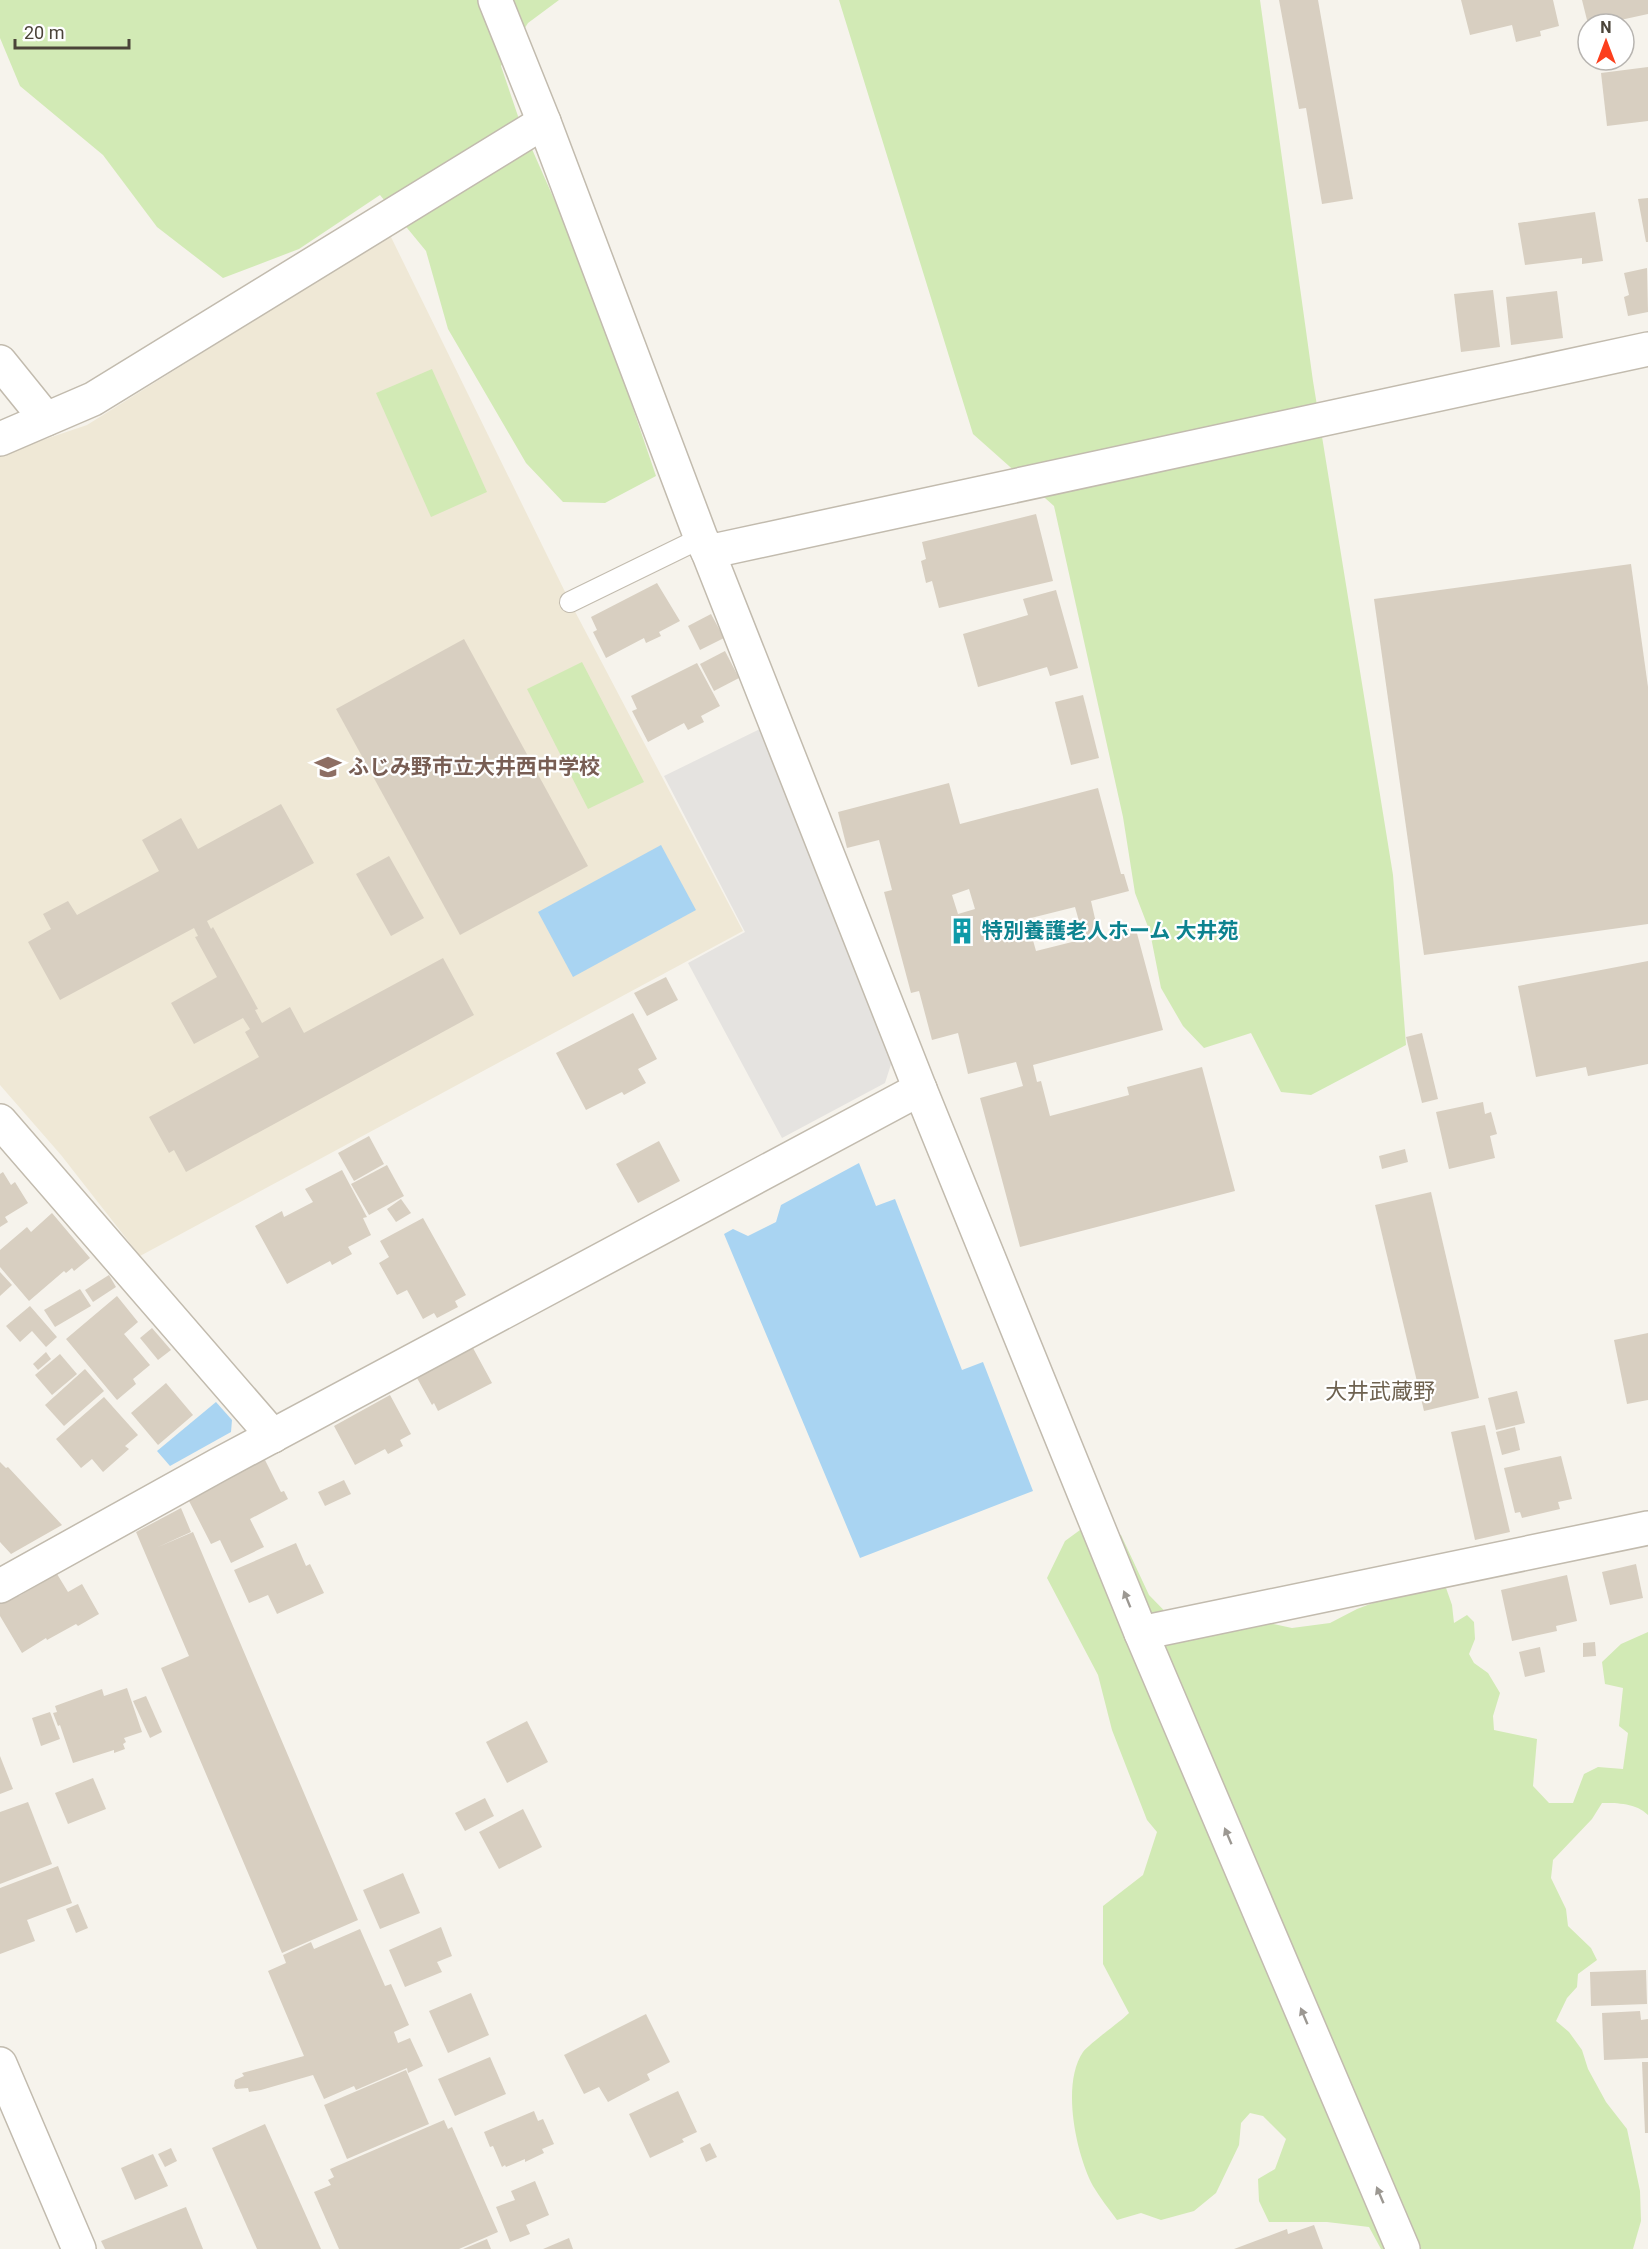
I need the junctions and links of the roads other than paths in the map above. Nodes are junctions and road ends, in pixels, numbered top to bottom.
1 (495, 0) edge
2 (544, 122) junction
3 (1648, 349) edge
4 (0, 362) edge
5 (46, 419) junction
6 (0, 439) edge
7 (704, 545) junction
8 (570, 602) dead end
9 (920, 1089) junction
10 (0, 1121) edge
11 (273, 1436) junction
12 (1648, 1528) edge
13 (0, 1586) edge
14 (1141, 1633) junction
15 (0, 2064) edge
16 (79, 2249) edge
17 (1403, 2249) edge

1 - 2 street
2 - 5 street
2 - 7 street
3 - 7 street
4 - 5 street
5 - 6 street
7 - 8 lane
7 - 9 street
9 - 11 street
14 -> 9 street
10 - 11 street
11 - 13 street
12 - 14 street
17 -> 14 street
15 - 16 street

